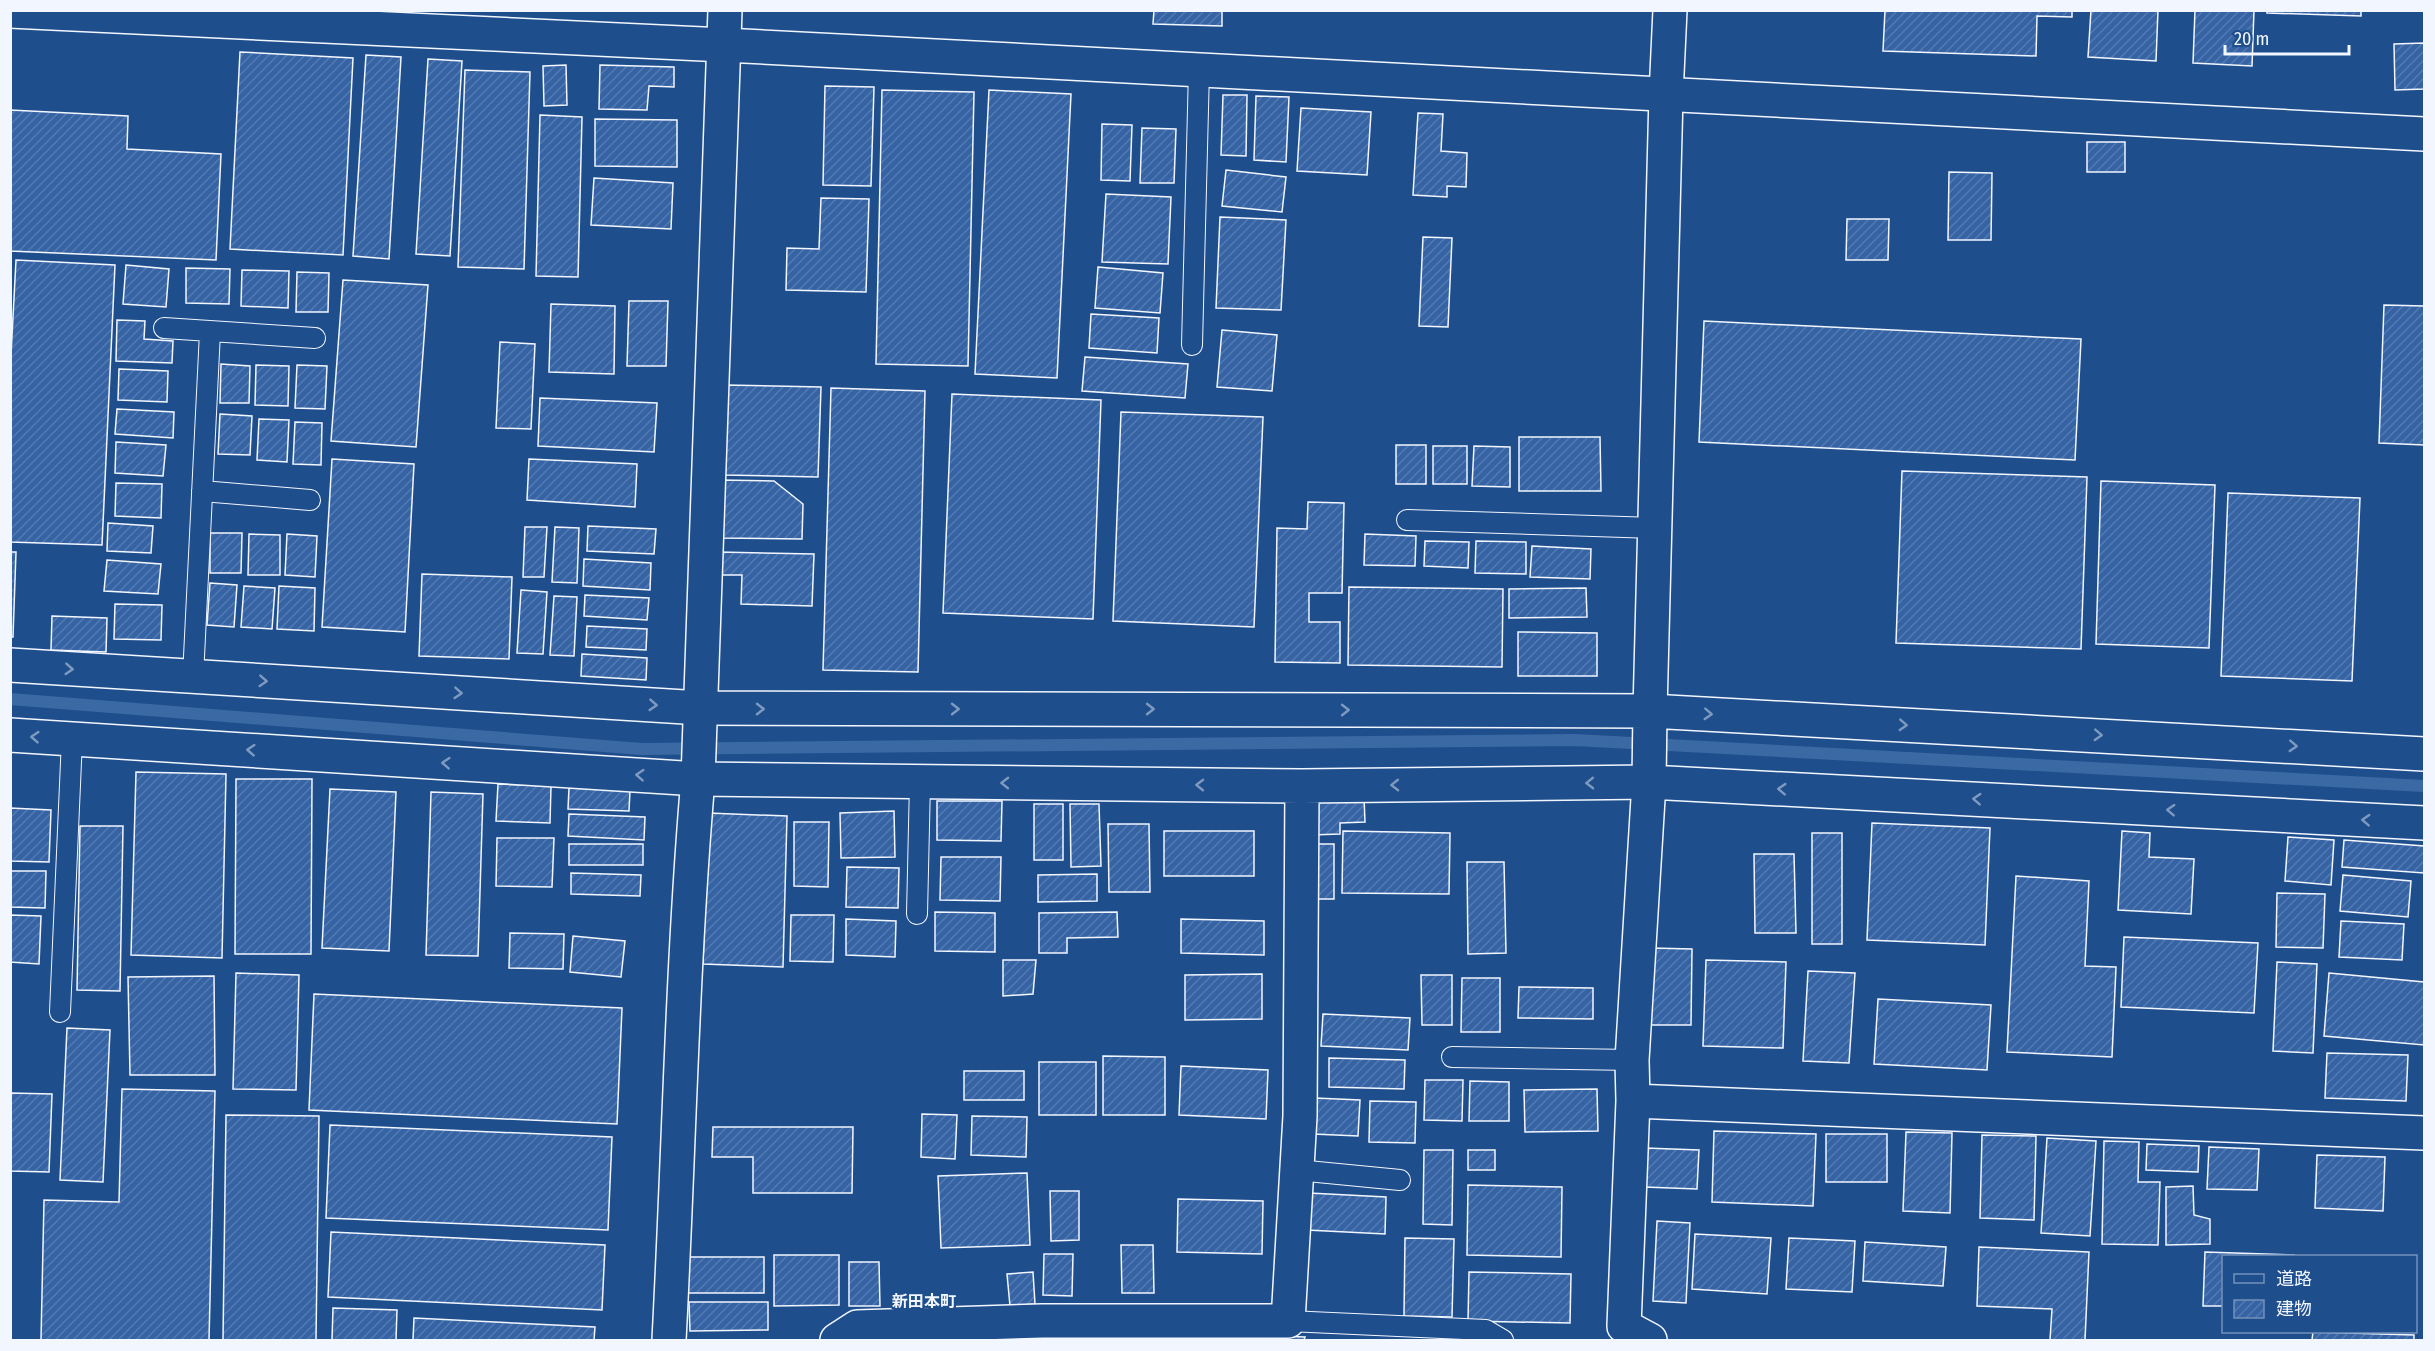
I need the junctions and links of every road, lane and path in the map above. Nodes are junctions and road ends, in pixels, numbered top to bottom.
1 (725, 10) edge
2 (1670, 10) edge
3 (10, 11) edge
4 (724, 45) junction
5 (1199, 70) junction
6 (1666, 94) junction
7 (2424, 134) edge
8 (164, 328) dead end
9 (210, 333) junction
10 (315, 338) dead end
11 (1192, 345) dead end
12 (202, 491) junction
13 (310, 500) dead end
14 (1407, 520) dead end
15 (1655, 528) junction
16 (10, 665) edge
17 (193, 676) junction
18 (701, 715) junction
19 (1650, 718) junction
20 (10, 735) edge
21 (72, 739) junction
22 (2424, 754) edge
23 (1649, 771) junction
24 (699, 778) junction
25 (920, 782) junction
26 (1302, 786) junction
27 (2424, 823) edge
28 (917, 914) dead end
29 (60, 1012) dead end
30 (1452, 1057) dead end
31 (1632, 1060) junction
32 (1633, 1101) junction
33 (2424, 1133) edge
34 (1297, 1170) junction
35 (1400, 1180) dead end
36 (1288, 1321) junction
37 (669, 1341) edge
38 (837, 1341) edge
39 (1503, 1341) edge
40 (1650, 1341) edge

1 - 4 street
2 - 6 street
3 - 4 street
4 - 5 street
4 - 18 street
5 - 6 street
5 - 11 lane
6 - 7 street
6 - 15 street
8 - 9 lane
9 - 10 lane
9 - 12 lane
12 - 13 lane
12 - 17 lane
14 - 15 lane
15 - 19 street
16 -> 17 street
17 -> 18 street
18 -> 19 street
18 - 24 street
19 -> 22 street
19 - 23 street
21 -> 20 street
24 -> 21 street
21 - 29 lane
23 -> 26 street
27 -> 23 street
23 - 31 street
24 - 25 street
24 - 37 street
26 -> 25 street
25 - 28 lane
26 - 34 street
30 - 31 lane
31 - 32 street
32 - 33 street
32 - 40 street
34 - 35 lane
34 - 36 street
36 - 38 street
36 - 39 lane

